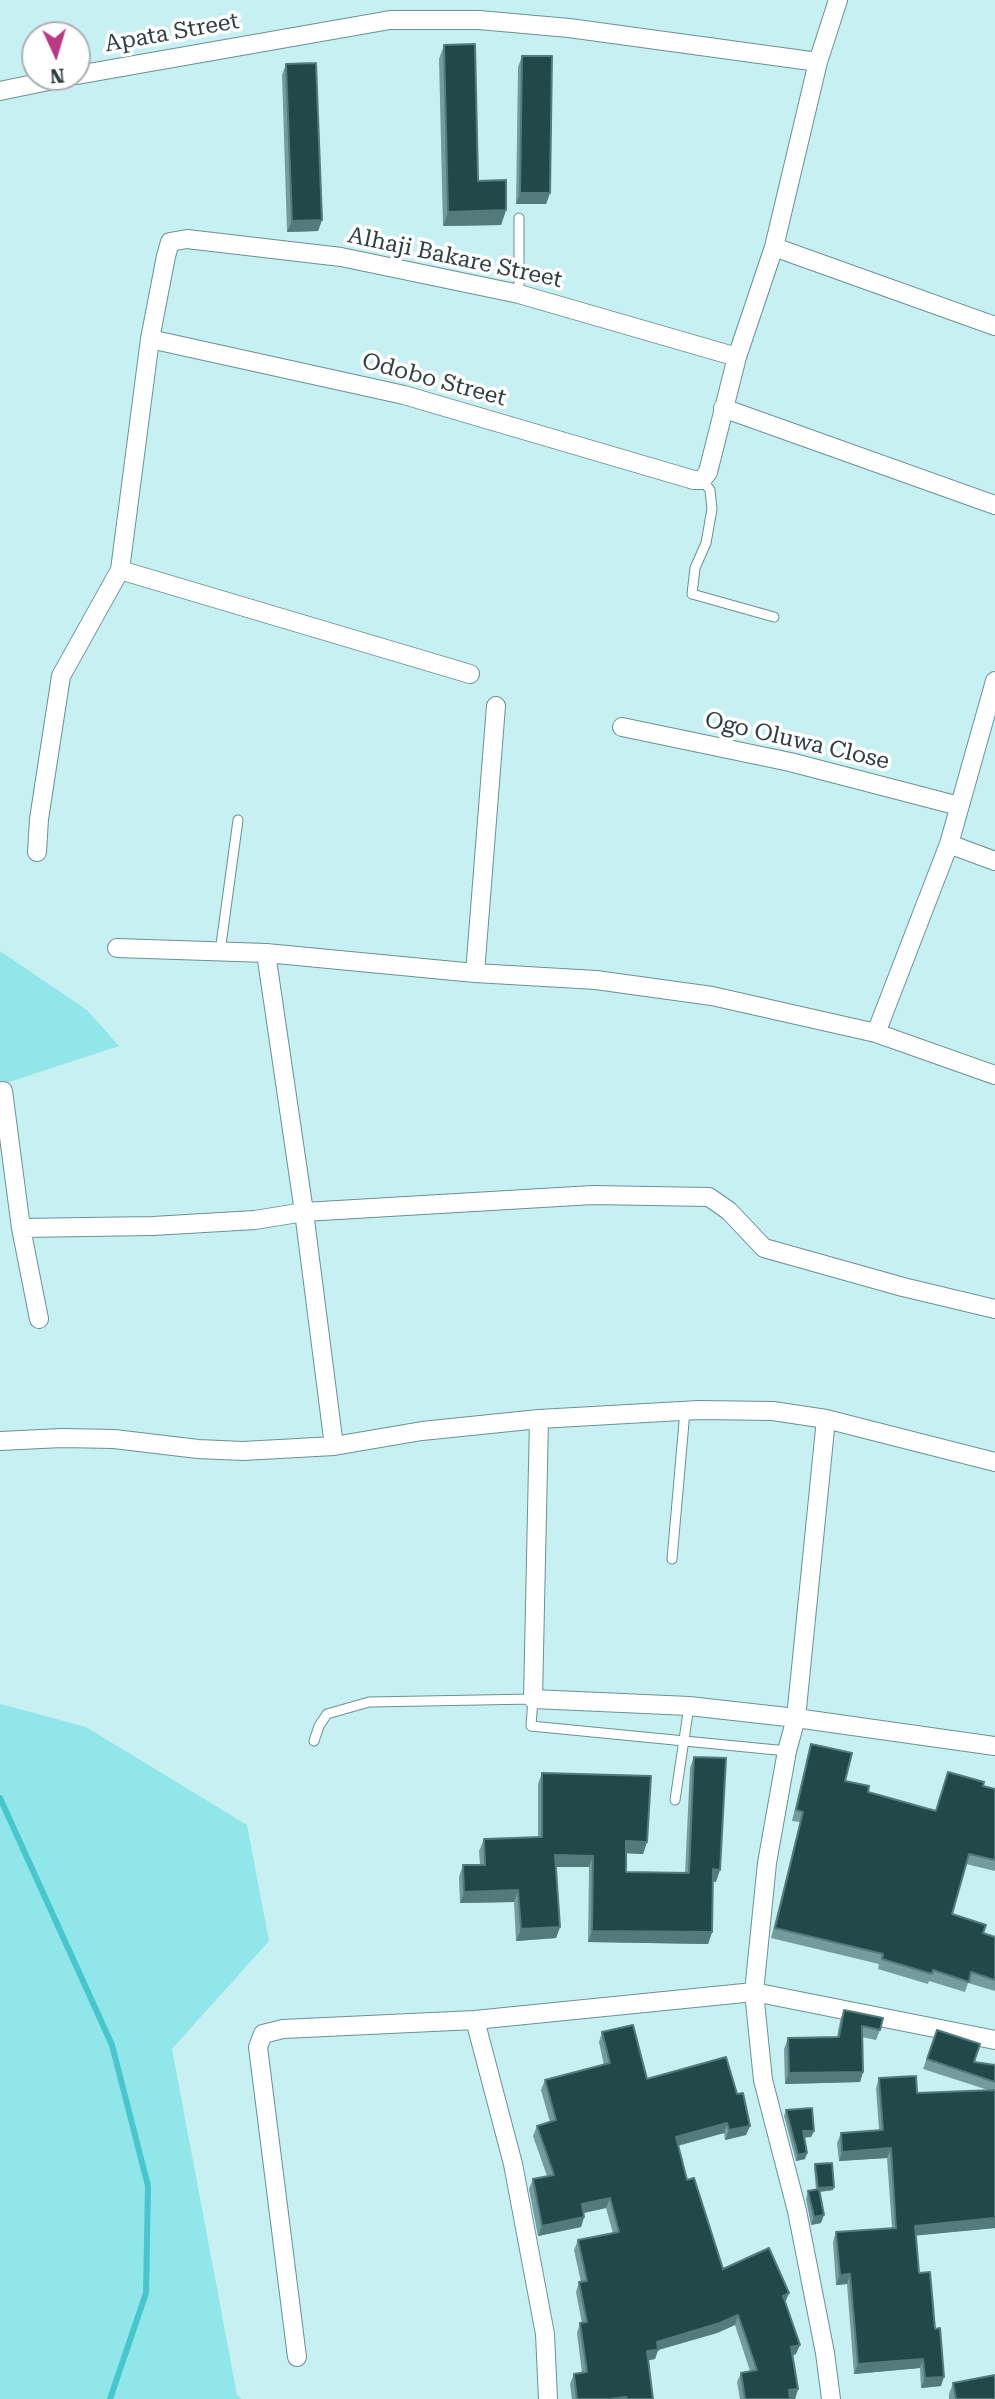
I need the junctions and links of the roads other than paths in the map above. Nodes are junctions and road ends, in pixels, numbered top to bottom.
1 (838, 0) edge
2 (818, 62) junction
3 (91, 73) edge
4 (21, 87) edge
5 (0, 91) edge
6 (519, 218) dead end
7 (774, 247) junction
8 (519, 294) junction
9 (993, 320) edge
10 (150, 339) junction
11 (737, 358) junction
12 (723, 408) junction
13 (702, 480) junction
14 (995, 505) edge
15 (120, 570) junction
16 (774, 617) dead end
17 (470, 674) dead end
18 (994, 688) edge
19 (496, 706) dead end
20 (622, 727) dead end
21 (959, 806) junction
22 (238, 820) dead end
23 (949, 844) junction
24 (37, 852) dead end
25 (995, 861) edge
26 (117, 948) dead end
27 (220, 952) junction
28 (266, 953) junction
29 (475, 973) junction
30 (876, 1033) junction
31 (995, 1075) edge
32 (3, 1091) dead end
33 (304, 1212) junction
34 (21, 1228) junction
35 (995, 1309) edge
36 (40, 1319) dead end
37 (685, 1411) junction
38 (540, 1419) junction
39 (826, 1419) junction
40 (0, 1441) edge
41 (334, 1446) junction
42 (995, 1462) edge
43 (672, 1559) dead end
44 (533, 1699) junction
45 (689, 1706) junction
46 (796, 1718) junction
47 (685, 1740) junction
48 (314, 1741) dead end
49 (995, 1745) edge
50 (787, 1751) junction
51 (675, 1800) dead end
52 (754, 1992) junction
53 (475, 2020) junction
54 (995, 2040) edge
55 (297, 2357) dead end
56 (548, 2399) edge
57 (831, 2399) edge

1 - 2 street
2 - 3 street, Apata Street
2 - 7 street
4 - 5 street
6 - 8 lane
7 - 9 street
7 - 11 street
8 - 10 street, Alhaji Bakare Street
8 - 11 street, Alhaji Bakare Street
10 - 13 street, Odobo Street
10 - 15 street
11 - 12 street
12 - 13 street
12 - 14 street
13 - 16 lane
15 - 17 street
15 - 24 street
18 - 21 street
19 - 29 street
20 - 21 street, Ogo Oluwa Close
21 - 23 street
22 - 27 lane
23 - 25 street
23 - 30 street
26 - 27 street
27 - 28 street
28 - 29 street
28 - 33 street
29 - 30 street
30 - 31 street
32 - 34 street
33 - 34 street
33 - 35 street
33 - 41 street
34 - 36 street
37 - 38 street
37 - 39 street
37 - 43 lane
38 - 41 street
38 - 44 street
39 - 42 street
39 - 46 street
40 - 41 street
44 - 45 street
44 - 47 lane
44 - 48 lane
45 - 46 street
45 - 47 lane
46 - 49 street
46 - 50 street
47 - 50 lane
47 - 51 lane
50 - 52 street
52 - 53 street
52 - 54 street
52 - 57 street
53 - 55 street
53 - 56 street

